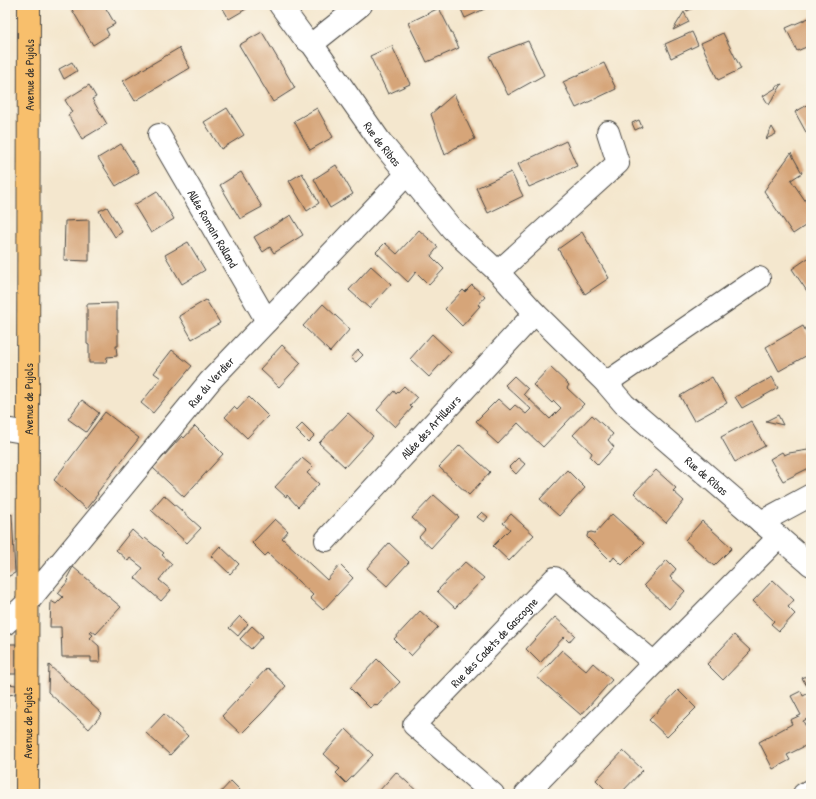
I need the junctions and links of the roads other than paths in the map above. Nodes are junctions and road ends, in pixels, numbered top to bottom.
1 (29, 5) edge
2 (280, 5) edge
3 (361, 5) edge
4 (312, 44) junction
5 (608, 132) dead end
6 (159, 135) dead end
7 (407, 174) junction
8 (498, 272) junction
9 (759, 278) dead end
10 (535, 313) junction
11 (266, 321) junction
12 (606, 383) junction
13 (5, 429) edge
14 (28, 430) junction
15 (811, 495) edge
16 (761, 522) junction
17 (779, 537) junction
18 (326, 540) dead end
19 (811, 565) edge
20 (28, 602) junction
21 (5, 624) edge
22 (654, 664) junction
23 (811, 790) edge
24 (27, 794) edge
25 (493, 794) edge
26 (526, 794) edge
27 (804, 794) edge

1 - 14 main road, Avenue de Pujols
2 - 4 street, Rue de Ribas
3 - 4 street
4 - 7 street, Rue de Ribas
5 - 8 street
6 - 11 street, Allée Romain Rolland
7 - 8 street, Rue de Ribas
7 - 11 street, Rue du Verdier
8 - 10 street, Rue de Ribas
9 - 12 street
10 - 12 street, Rue de Ribas
10 - 18 street, Allée des Artilleurs
11 - 20 street, Rue du Verdier
12 - 16 street, Rue de Ribas
13 - 14 street
14 - 20 main road, Avenue de Pujols
15 - 16 street
16 - 17 street, Rue de Ribas
17 - 19 street, Rue de Ribas
17 - 22 street
20 - 21 street, Rue du Verdier
20 - 24 main road, Avenue de Pujols
22 - 25 street, Rue des Cadets de Gascogne
22 - 26 street
23 - 27 street

